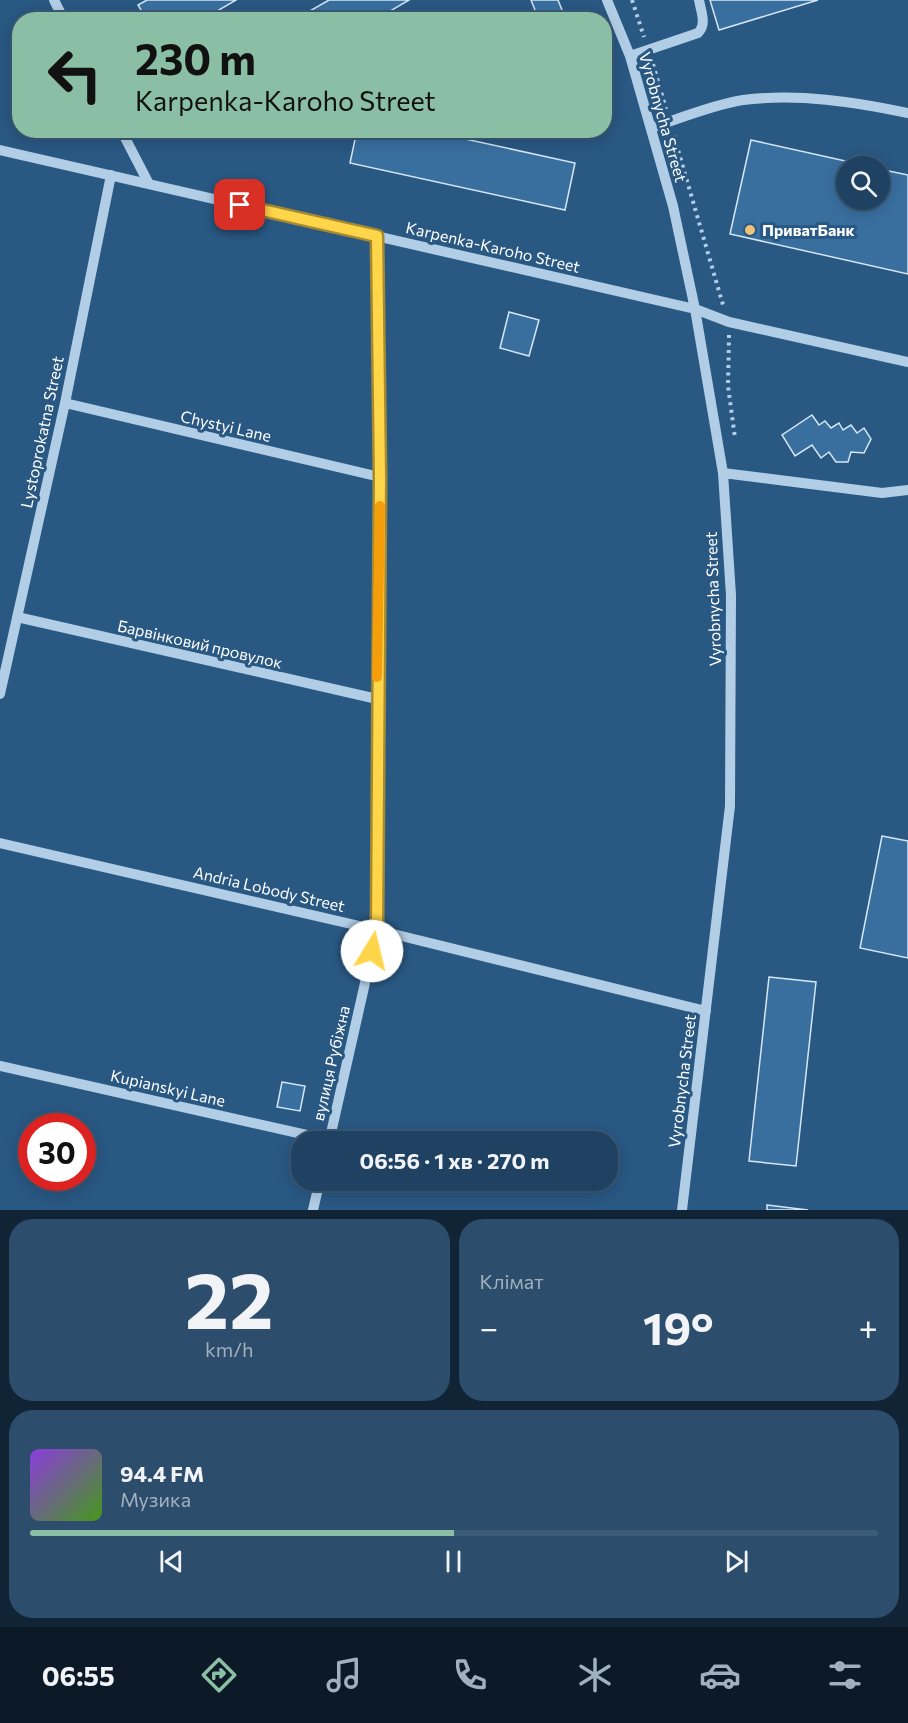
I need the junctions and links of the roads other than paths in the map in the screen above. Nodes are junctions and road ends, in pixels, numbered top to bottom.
1 (699, 0) edge
2 (612, 12) edge
3 (630, 56) junction
4 (908, 113) edge
5 (651, 128) junction
6 (125, 138) edge
7 (0, 150) edge
8 (111, 176) junction
9 (149, 184) junction
10 (377, 236) junction
11 (695, 309) junction
12 (908, 362) edge
13 (64, 403) junction
14 (723, 473) junction
15 (380, 477) junction
16 (908, 490) edge
17 (17, 617) junction
18 (0, 694) edge
19 (377, 699) junction
20 (0, 843) edge
21 (377, 930) junction
22 (706, 1011) junction
23 (0, 1066) edge
24 (331, 1131) edge
25 (291, 1132) edge
26 (317, 1191) edge
27 (313, 1210) edge
28 (682, 1210) edge

1 - 3 street
2 - 3 street, Vyrobnycha Street
3 - 5 street, Vyrobnycha Street
4 - 5 street
5 - 11 street, Vyrobnycha Street
6 - 9 street
7 - 8 street, Karpenka-Karoho Street
8 - 9 street, Karpenka-Karoho Street
8 - 13 street, Lystoprokatna Street
9 - 10 street, Karpenka-Karoho Street
10 - 11 street, Karpenka-Karoho Street
10 - 15 street, вулиця Рубіжна
11 - 12 street, Karpenka-Karoho Street
11 - 14 street, Vyrobnycha Street
13 - 15 street, Chystyi Lane
13 - 17 street, Lystoprokatna Street
14 - 16 street
14 - 22 street, Vyrobnycha Street
15 - 19 street, вулиця Рубіжна
17 - 18 street, Lystoprokatna Street
17 - 19 street, Барвінковий провулок
19 - 21 street, вулиця Рубіжна
20 - 21 street, Andria Lobody Street
21 - 22 street, Andria Lobody Street
21 - 24 street, вулиця Рубіжна
22 - 28 street, Vyrobnycha Street
23 - 25 street, Kupianskyi Lane
26 - 27 street

